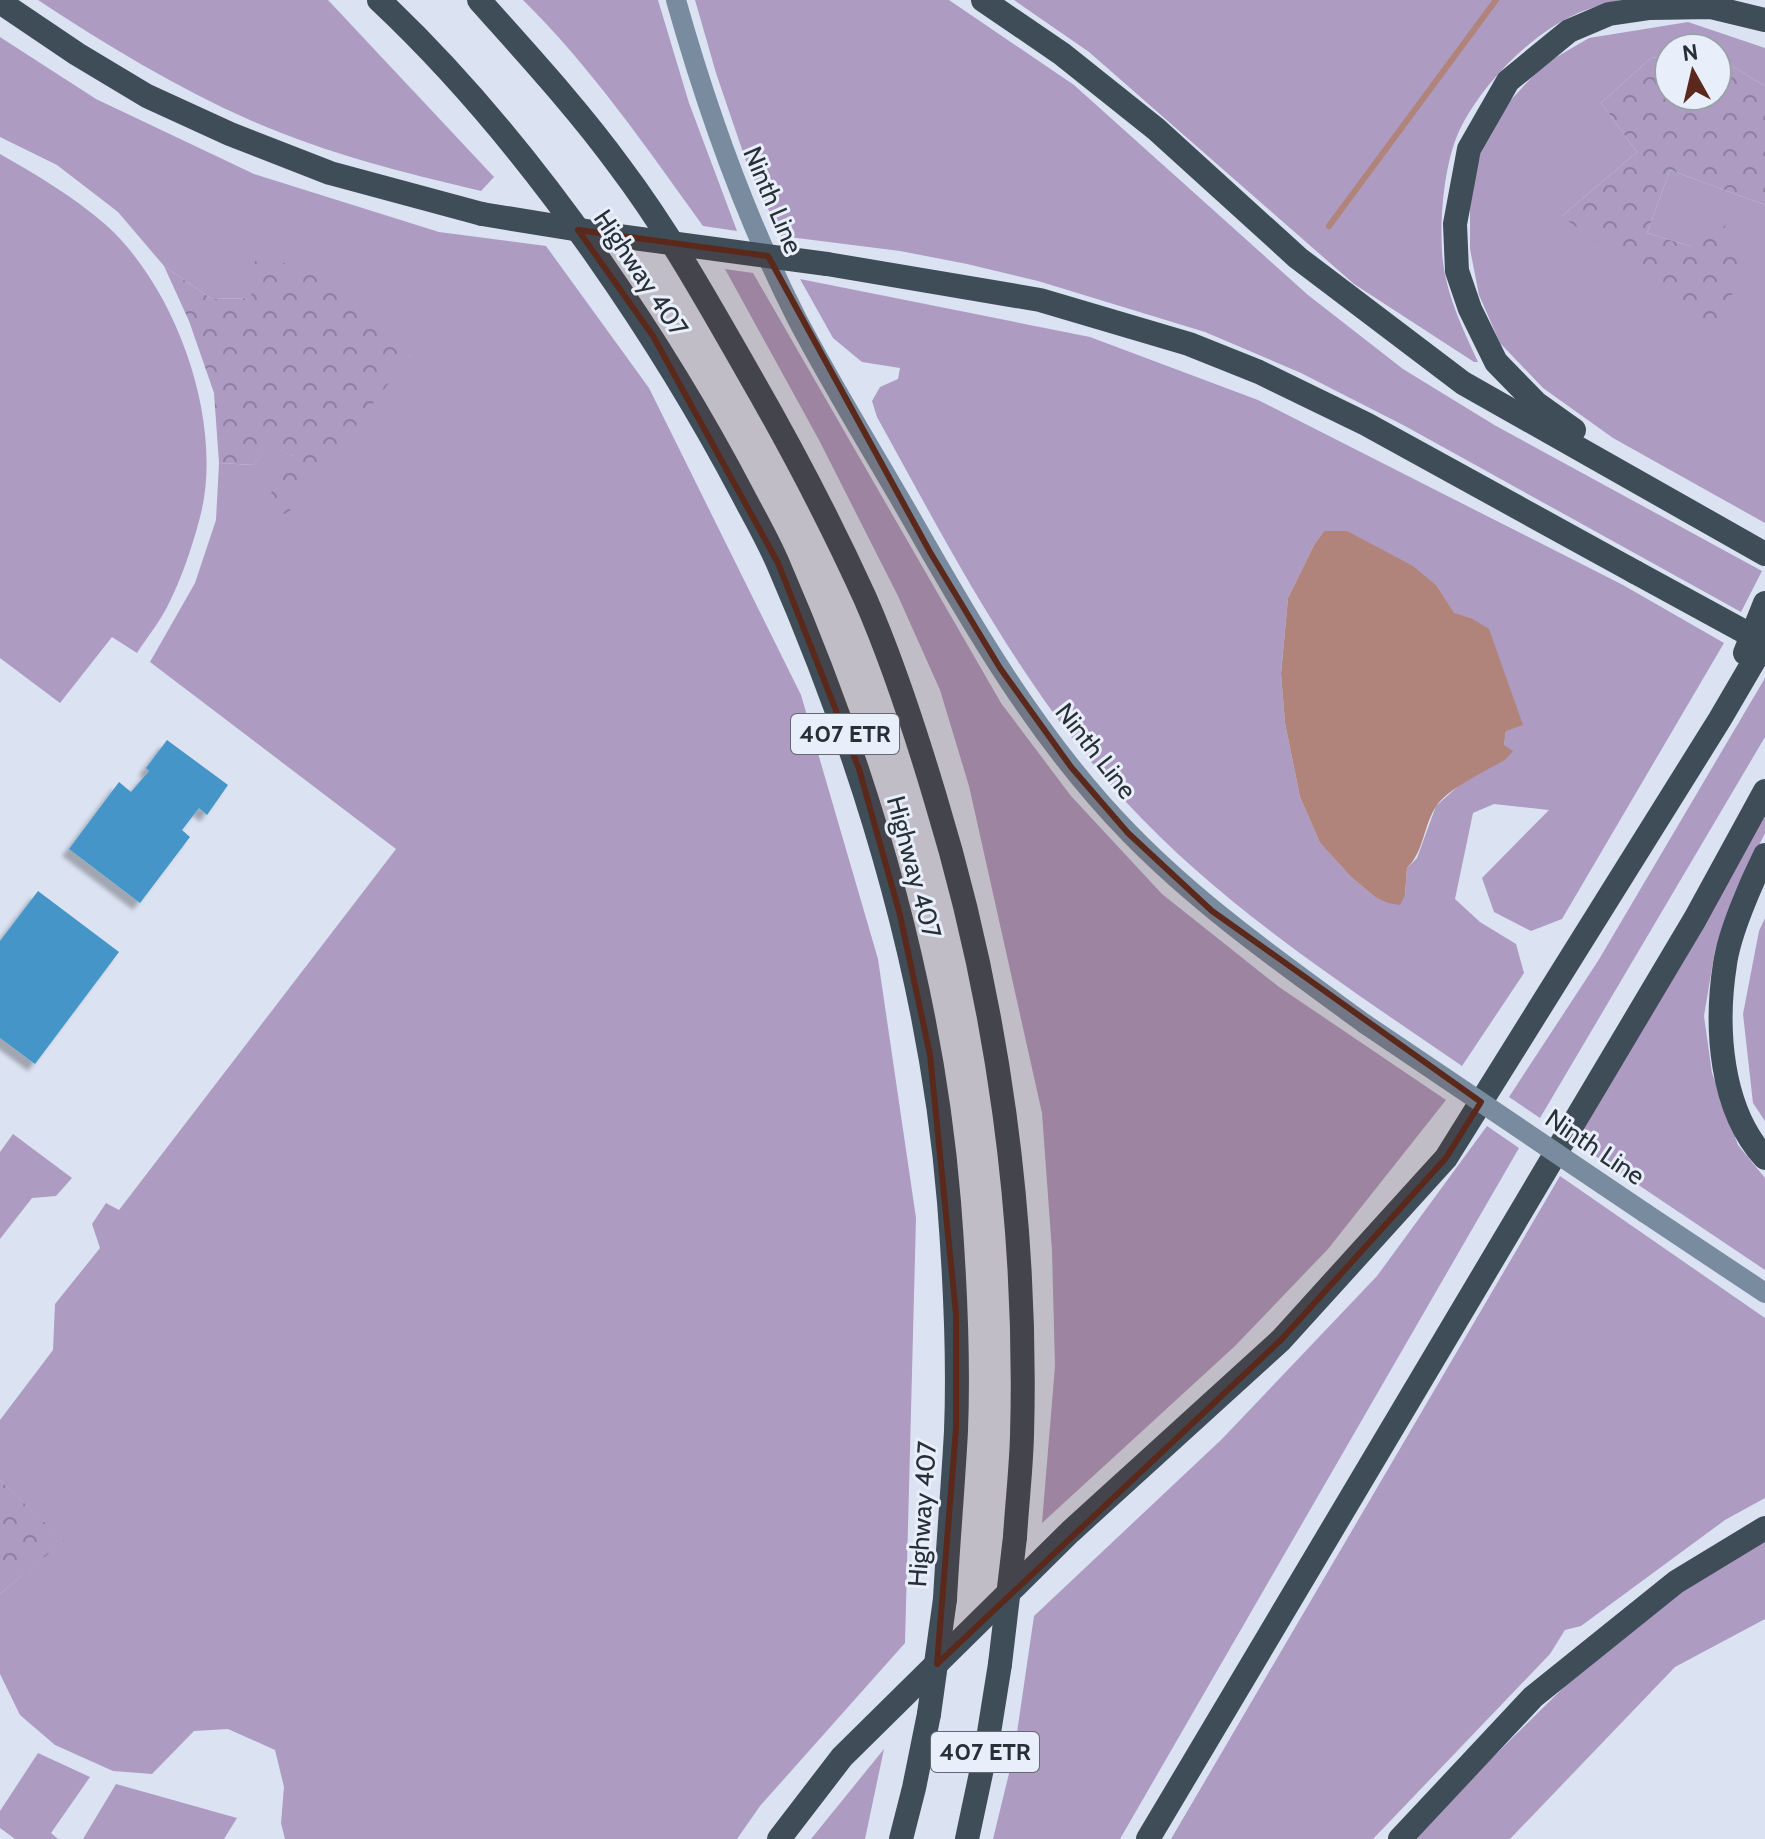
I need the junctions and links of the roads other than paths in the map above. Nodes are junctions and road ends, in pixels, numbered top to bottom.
1 (379, 0) edge
2 (479, 0) edge
3 (676, 0) edge
4 (983, 0) edge
5 (0, 2) edge
6 (1765, 20) edge
7 (1704, 520) junction
8 (1765, 554) edge
9 (1765, 603) edge
10 (1765, 642) edge
11 (1720, 719) junction
12 (1765, 791) edge
13 (1765, 855) edge
14 (1765, 1158) edge
15 (1765, 1293) edge
16 (1765, 1528) edge
17 (779, 1839) edge
18 (901, 1839) edge
19 (967, 1839) edge
20 (1148, 1839) edge
21 (1400, 1839) edge

1 - 18 highway, Highway 407 / 407 ETR, bridge
2 - 19 highway, Highway 407 / 407 ETR, bridge
3 - 15 main road, Ninth Line, bridge
4 - 7 highway
5 - 10 highway, bridge
6 - 7 highway
7 - 8 highway
9 - 11 highway
10 - 11 highway
11 - 17 highway
12 - 20 highway
13 - 14 highway
16 - 21 highway

